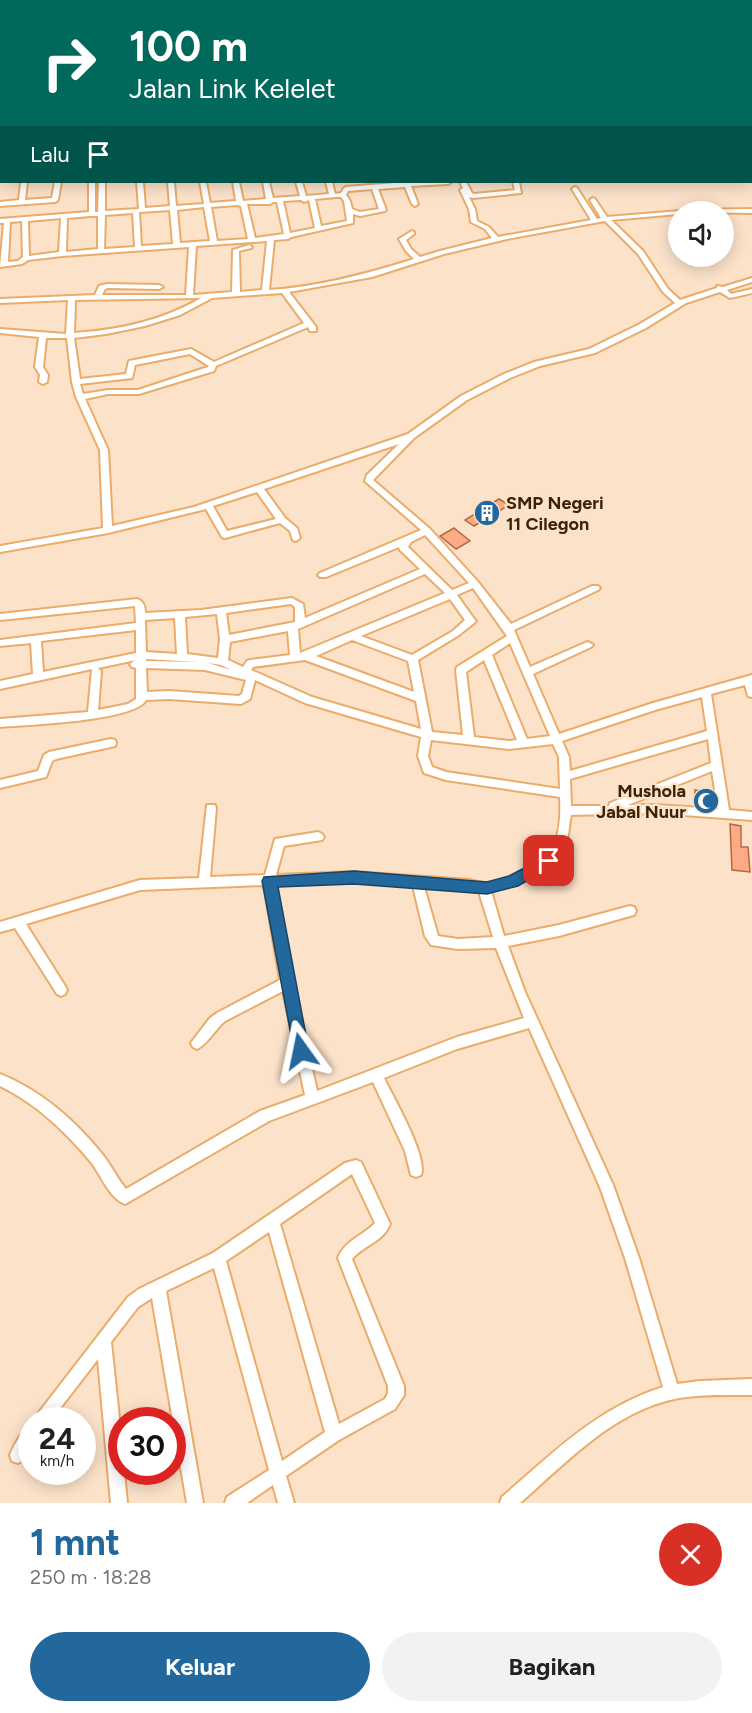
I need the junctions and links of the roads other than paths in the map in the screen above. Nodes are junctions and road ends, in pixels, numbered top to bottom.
1 (24, 183) edge
2 (58, 183) edge
3 (92, 183) edge
4 (102, 183) edge
5 (140, 183) edge
6 (171, 183) edge
7 (203, 183) edge
8 (236, 183) edge
9 (266, 183) edge
10 (300, 183) edge
11 (329, 183) edge
12 (394, 183) edge
13 (417, 183) edge
14 (461, 183) edge
15 (462, 183) edge
16 (516, 183) edge
17 (363, 184) edge
18 (407, 184) junction
19 (374, 187) junction
20 (575, 189) dead end
21 (343, 195) junction
22 (333, 197) junction
23 (308, 199) junction
24 (593, 200) dead end
25 (22, 202) junction
26 (270, 202) junction
27 (280, 202) junction
28 (0, 204) edge
29 (242, 204) junction
30 (415, 204) dead end
31 (207, 207) junction
32 (174, 209) junction
33 (349, 210) junction
34 (734, 211) edge
35 (752, 211) edge
36 (139, 212) junction
37 (668, 213) edge
38 (92, 214) junction
39 (102, 214) junction
40 (64, 217) junction
41 (606, 219) junction
42 (24, 220) junction
43 (4, 221) edge
44 (595, 221) junction
45 (320, 230) junction
46 (412, 233) dead end
47 (288, 237) junction
48 (496, 239) junction
49 (252, 241) junction
50 (271, 242) junction
51 (214, 243) junction
52 (177, 246) junction
53 (193, 247) junction
54 (239, 247) junction
55 (138, 249) junction
56 (101, 251) junction
57 (63, 254) junction
58 (26, 258) junction
59 (419, 260) junction
60 (2, 265) edge
61 (752, 280) edge
62 (720, 288) junction
63 (284, 291) junction
64 (752, 291) edge
65 (265, 293) junction
66 (236, 294) junction
67 (210, 296) junction
68 (97, 297) junction
69 (189, 297) junction
70 (72, 298) junction
71 (158, 298) junction
72 (0, 302) edge
73 (679, 303) junction
74 (0, 331) edge
75 (43, 335) junction
76 (70, 336) junction
77 (213, 365) junction
78 (43, 382) dead end
79 (76, 382) junction
80 (80, 397) junction
81 (411, 436) junction
82 (259, 489) junction
83 (208, 505) junction
84 (282, 520) junction
85 (108, 530) junction
86 (427, 531) junction
87 (296, 538) dead end
88 (408, 540) junction
89 (0, 549) edge
90 (426, 570) junction
91 (323, 575) dead end
92 (475, 584) junction
93 (595, 588) dead end
94 (452, 595) junction
95 (221, 610) junction
96 (180, 615) junction
97 (0, 617) edge
98 (141, 622) junction
99 (296, 626) junction
100 (510, 633) junction
101 (353, 637) junction
102 (225, 639) junction
103 (36, 640) junction
104 (0, 643) edge
105 (588, 645) dead end
106 (488, 654) junction
107 (182, 656) junction
108 (306, 656) junction
109 (295, 658) junction
110 (142, 659) junction
111 (413, 659) junction
112 (223, 662) junction
113 (96, 671) junction
114 (528, 672) junction
115 (249, 675) junction
116 (38, 677) junction
117 (53, 677) junction
118 (750, 679) edge
119 (0, 685) edge
120 (0, 692) edge
121 (706, 692) junction
122 (752, 693) edge
123 (142, 696) junction
124 (421, 699) junction
125 (93, 713) junction
126 (0, 723) edge
127 (713, 733) junction
128 (427, 735) junction
129 (557, 740) junction
130 (469, 741) junction
131 (111, 743) dead end
132 (524, 744) junction
133 (717, 765) junction
134 (566, 776) junction
135 (0, 784) edge
136 (566, 794) junction
137 (211, 808) dead end
138 (608, 809) junction
139 (566, 811) junction
140 (724, 814) junction
141 (752, 816) edge
142 (318, 837) dead end
143 (269, 881) junction
144 (417, 882) junction
145 (204, 883) junction
146 (484, 888) junction
147 (630, 911) dead end
148 (17, 921) junction
149 (0, 927) edge
150 (500, 942) junction
151 (287, 983) junction
152 (61, 990) dead end
153 (533, 1021) junction
154 (197, 1043) dead end
155 (376, 1075) junction
156 (0, 1080) edge
157 (312, 1099) junction
158 (416, 1170) dead end
159 (273, 1222) junction
160 (218, 1258) junction
161 (158, 1288) junction
162 (104, 1342) junction
163 (752, 1387) edge
164 (672, 1392) junction
165 (52, 1407) edge
166 (334, 1435) junction
167 (279, 1473) junction
168 (119, 1503) edge
169 (195, 1503) edge
170 (233, 1503) edge
171 (286, 1503) edge
172 (508, 1503) edge

1 - 25 street
2 - 25 street
3 - 38 street
4 - 39 street
5 - 36 street
6 - 32 street
7 - 31 street
8 - 29 street
9 - 26 street
10 - 23 street
11 - 22 street
12 - 18 street
12 - 19 street
13 - 18 street
14 - 48 street
15 - 16 street
17 - 19 street
17 - 21 street
18 - 30 street
19 - 33 street
20 - 44 street
21 - 22 street
21 - 33 street
22 - 23 street
23 - 27 street
23 - 45 street
24 - 41 street
25 - 28 street
26 - 27 street
26 - 29 street
27 - 47 street
29 - 31 street
29 - 49 street
31 - 32 street
31 - 51 street
32 - 36 street
32 - 52 street
33 - 45 street
34 - 35 street
36 - 39 street
36 - 55 street
37 - 41 street
38 - 39 street
38 - 40 street
39 - 56 street
40 - 42 street
40 - 57 street
41 - 44 street
41 - 73 street
42 - 43 street
42 - 58 street
43 - 60 street
44 - 48 street
45 - 47 street
46 - 59 street
47 - 50 street
48 - 59 street
49 - 50 street
49 - 51 street
50 - 54 street
50 - 65 street
51 - 53 street
52 - 53 street
52 - 55 street
53 - 54 street
53 - 69 street
54 - 66 street
55 - 56 street
56 - 57 street
57 - 58 street
58 - 60 street
59 - 63 street
61 - 62 street
62 - 64 street
62 - 73 street
63 - 65 street
63 - 77 street
65 - 66 street
66 - 67 street
67 - 69 street
67 - 76 street
68 - 70 street
68 - 71 street
68 - 71 street
69 - 71 street
70 - 72 street
70 - 76 street
73 - 81 street
74 - 75 street
75 - 76 street
75 - 78 street
76 - 79 street
77 - 79 street
77 - 80 street
79 - 80 street
80 - 85 street
81 - 82 street
81 - 86 street
82 - 83 street
82 - 84 street
83 - 84 street
83 - 85 street
84 - 87 street
85 - 89 street
86 - 88 street
86 - 92 street
88 - 90 street
88 - 91 street
90 - 94 street
90 - 99 street
92 - 94 street
92 - 100 street
93 - 100 street
94 - 101 street
94 - 111 street
95 - 96 street
95 - 99 street
95 - 102 street
96 - 98 street
96 - 107 street
97 - 98 street
98 - 103 street
98 - 110 street
99 - 102 street
99 - 109 street
100 - 106 street
100 - 114 street
101 - 108 street
101 - 111 street
102 - 112 street
103 - 104 street
103 - 116 street
105 - 114 street
106 - 130 street
106 - 132 street
107 - 110 street
107 - 112 street
108 - 109 street
108 - 124 street
109 - 115 street
110 - 113 street
110 - 115 street
110 - 117 street
110 - 123 street
111 - 124 street
112 - 115 street
113 - 117 street
113 - 125 street
114 - 129 street
115 - 123 street
115 - 128 street
116 - 117 street
116 - 119 street
117 - 120 street
118 - 121 street
118 - 122 street
121 - 127 street
121 - 129 street
123 - 125 street
124 - 128 street
125 - 126 street
127 - 133 street
127 - 134 street
128 - 130 street
128 - 136 street
129 - 132 street
129 - 134 street
130 - 132 street
131 - 135 street
133 - 138 street
133 - 140 street
134 - 136 street
136 - 139 street
137 - 145 street
138 - 139 street
138 - 140 street
139 - 146 street
140 - 141 street
142 - 143 street
143 - 144 street
143 - 145 street
143 - 151 street
144 - 146 street
144 - 150 street
145 - 148 street
146 - 150 street
147 - 150 street
148 - 149 street
148 - 152 street
150 - 153 street
151 - 154 street
151 - 157 street
153 - 155 street
153 - 164 street
155 - 157 street
155 - 158 street
156 - 157 street
159 - 160 street
159 - 166 street
159 - 166 street
160 - 161 street
160 - 167 street
161 - 162 street
161 - 169 street
162 - 165 street
162 - 168 street
163 - 164 street
164 - 172 street
166 - 167 street
167 - 170 street
167 - 171 street

